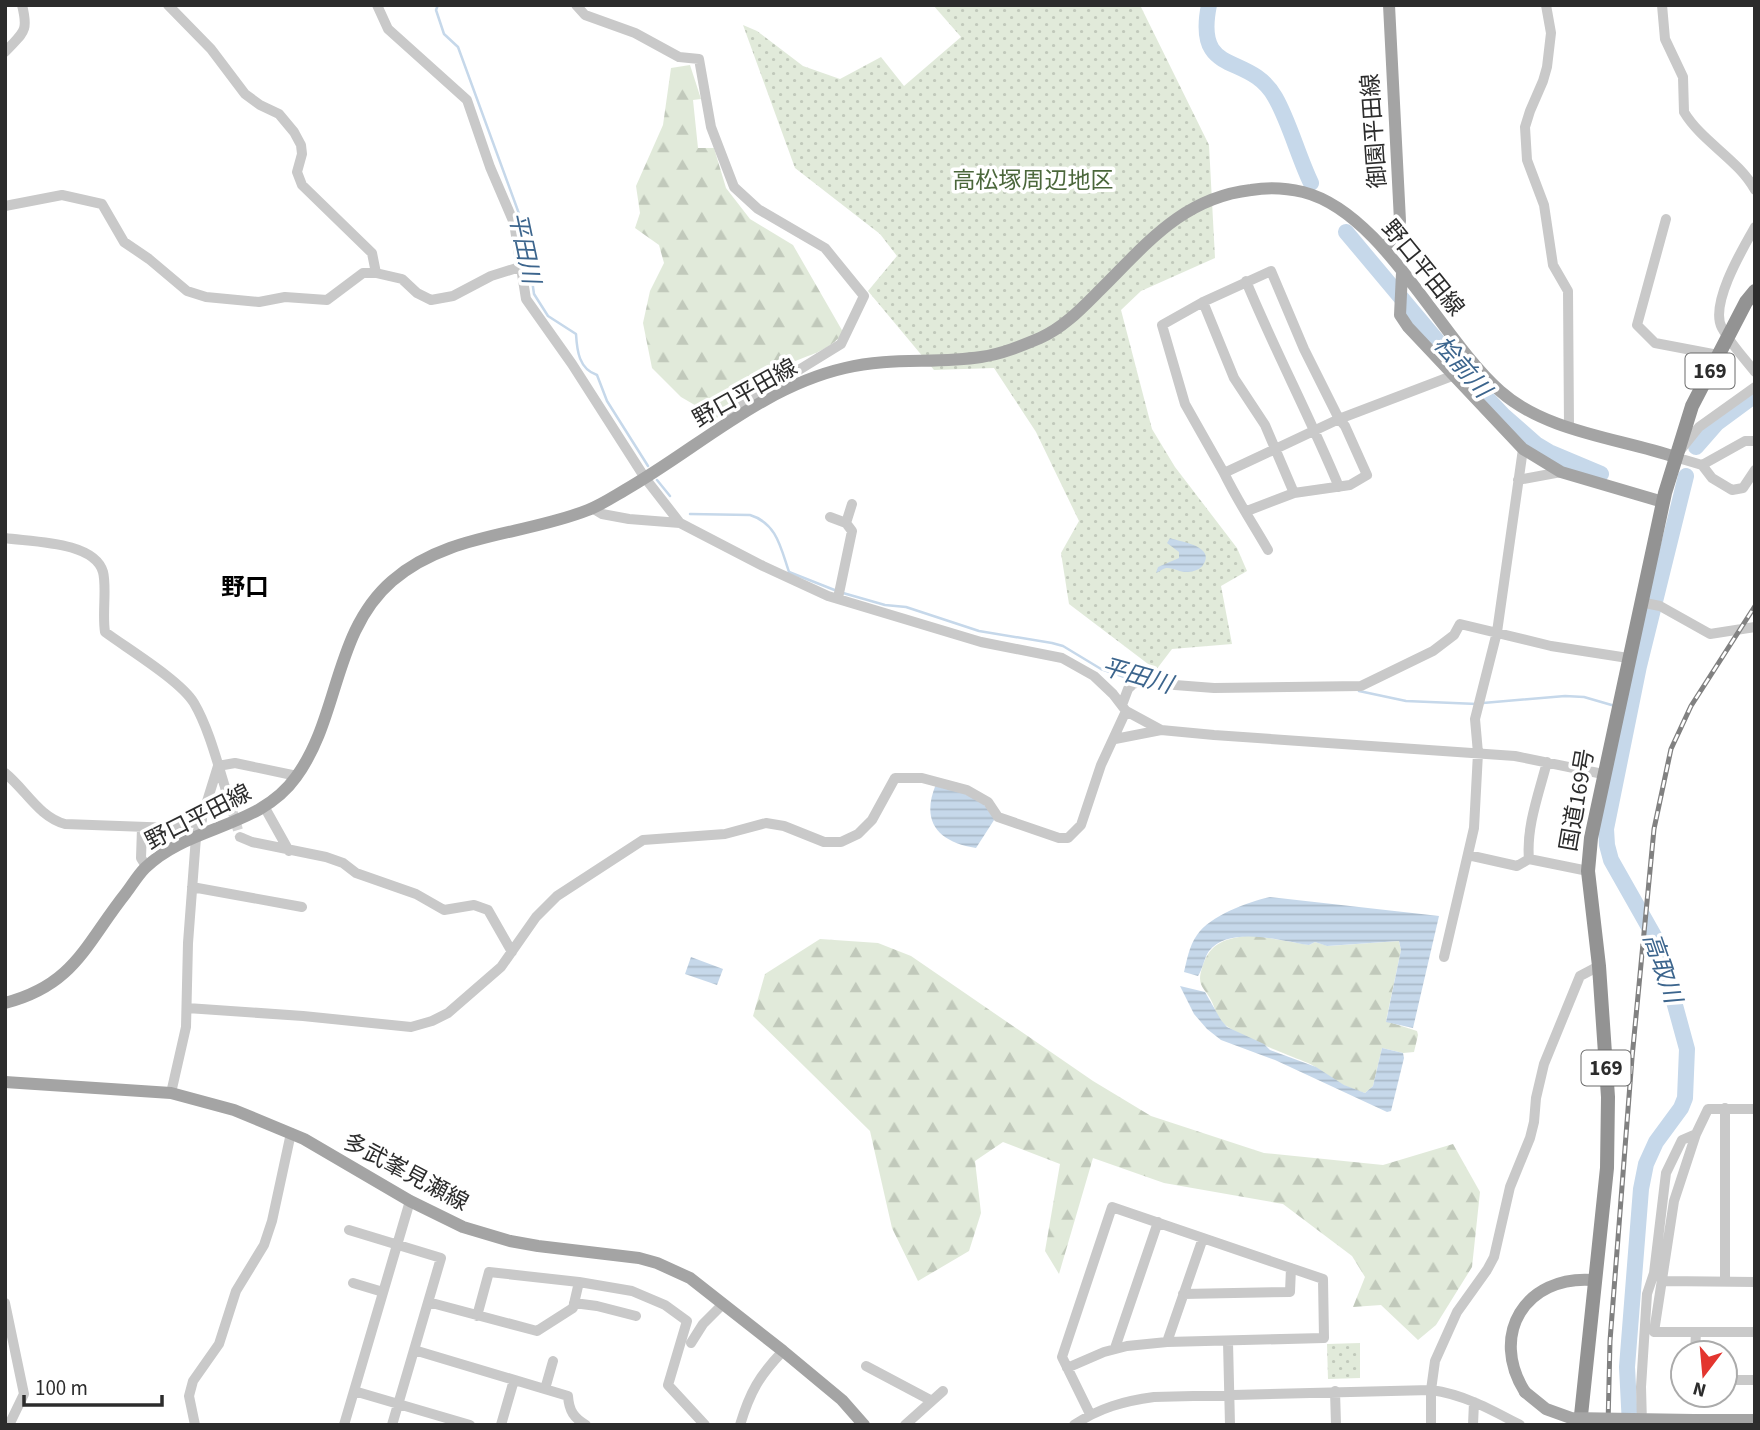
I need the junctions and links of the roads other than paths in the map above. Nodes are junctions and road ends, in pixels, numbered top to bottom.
1 (22, 5) edge
2 (168, 5) edge
3 (377, 5) edge
4 (576, 5) edge
5 (1389, 5) edge
6 (1546, 5) edge
7 (1662, 5) edge
8 (5, 52) edge
9 (1755, 190) edge
10 (5, 206) edge
11 (1666, 219) dead end
12 (1755, 227) edge
13 (1384, 248) junction
14 (520, 267) junction
15 (376, 273) junction
16 (1401, 279) junction
17 (1246, 281) junction
18 (1755, 291) edge
19 (1203, 302) junction
20 (1728, 336) junction
21 (1718, 355) junction
22 (1755, 372) edge
23 (1452, 376) junction
24 (1755, 387) edge
25 (1339, 419) junction
26 (727, 424) junction
27 (1569, 427) junction
28 (1316, 429) junction
29 (1755, 441) edge
30 (1275, 448) junction
31 (1523, 449) junction
32 (1675, 457) junction
33 (1702, 465) junction
34 (1755, 470) edge
35 (1561, 472) junction
36 (1224, 473) junction
37 (645, 478) junction
38 (1518, 480) junction
39 (1339, 487) junction
40 (1294, 493) junction
41 (1663, 502) junction
42 (852, 504) dead end
43 (592, 508) junction
44 (1247, 511) junction
45 (830, 517) dead end
46 (680, 523) junction
47 (846, 523) junction
48 (5, 538) edge
49 (1268, 550) dead end
50 (839, 594) junction
51 (1640, 602) junction
52 (1755, 627) edge
53 (1497, 632) junction
54 (1628, 658) junction
55 (1124, 708) junction
56 (1161, 730) junction
57 (1115, 739) junction
58 (1478, 753) junction
59 (1547, 762) junction
60 (218, 766) junction
61 (5, 773) edge
62 (1603, 774) junction
63 (297, 776) junction
64 (231, 806) tunnel mouth
65 (265, 808) junction
66 (202, 820) junction
67 (142, 828) junction
68 (196, 837) junction
69 (240, 837) dead end
70 (289, 851) junction
71 (1468, 855) junction
72 (1529, 859) junction
73 (146, 866) junction
74 (1588, 871) junction
75 (192, 887) junction
76 (302, 907) dead end
77 (512, 952) junction
78 (1444, 957) dead end
79 (1599, 966) junction
80 (5, 1003) edge
81 (187, 1008) junction
82 (5, 1082) edge
83 (171, 1093) junction
84 (1725, 1108) junction
85 (1755, 1109) edge
86 (291, 1133) junction
87 (1696, 1134) junction
88 (410, 1202) junction
89 (1158, 1222) junction
90 (349, 1230) dead end
91 (1203, 1238) junction
92 (397, 1244) junction
93 (1291, 1268) junction
94 (1593, 1280) junction
95 (1664, 1281) junction
96 (579, 1282) junction
97 (1726, 1282) junction
98 (1755, 1282) edge
99 (353, 1283) dead end
100 (383, 1292) junction
101 (1183, 1294) junction
102 (428, 1302) junction
103 (5, 1303) edge
104 (575, 1303) junction
105 (723, 1304) junction
106 (477, 1316) junction
107 (636, 1317) dead end
108 (1696, 1332) junction
109 (1755, 1332) edge
110 (1696, 1339) edge
111 (1167, 1342) junction
112 (1228, 1342) junction
113 (691, 1343) dead end
114 (1115, 1348) junction
115 (414, 1350) junction
116 (783, 1351) junction
117 (553, 1361) dead end
118 (866, 1366) dead end
119 (1067, 1368) junction
120 (514, 1380) junction
121 (545, 1389) junction
122 (1431, 1390) junction
123 (354, 1391) junction
124 (943, 1391) dead end
125 (1335, 1391) junction
126 (1230, 1394) junction
127 (932, 1401) junction
128 (1474, 1402) junction
129 (398, 1404) junction
130 (1090, 1414) junction
131 (1755, 1420) edge
132 (9, 1425) edge
133 (195, 1425) edge
134 (344, 1425) edge
135 (392, 1425) edge
136 (470, 1425) edge
137 (501, 1425) edge
138 (586, 1425) edge
139 (705, 1425) edge
140 (740, 1425) edge
141 (864, 1425) edge
142 (905, 1425) edge
143 (1074, 1425) edge
144 (1230, 1425) edge
145 (1336, 1425) edge
146 (1431, 1425) edge
147 (1473, 1425) edge
148 (1520, 1425) edge
149 (1580, 1425) edge
150 (1643, 1425) edge

1 - 8 street
2 - 15 street
3 - 14 street
4 - 26 street
5 - 13 main road, 御園平田線
6 - 27 street
7 - 9 street
10 - 15 street
11 - 21 street
12 - 20 street
13 - 16 main road, 野口平田線
13 - 26 main road, 野口平田線
14 - 15 street
14 - 37 street
16 - 23 main road
16 - 27 main road, 野口平田線
17 - 19 street
17 - 25 street
17 - 28 street
18 - 20 highway, 国道169号 / 169
19 - 30 street
19 - 36 street
20 - 21 highway, 国道169号 / 169
20 - 22 street
21 - 32 highway, 国道169号 / 169
23 - 25 street
23 - 31 main road
24 - 32 street
25 - 28 street
25 - 39 street
26 - 37 main road, 野口平田線
27 - 32 main road, 野口平田線
28 - 30 street
28 - 39 street
29 - 33 street
30 - 36 street
30 - 40 street
31 - 35 main road
31 - 38 street
32 - 33 street
32 - 41 highway, 国道169号 / 169
33 - 34 street
35 - 38 street
35 - 41 main road
36 - 44 street
37 - 43 main road, 野口平田線
37 - 46 street
38 - 53 street
39 - 40 street
40 - 44 street
41 - 51 highway, 国道169号 / 169
42 - 47 street
43 - 46 street
43 - 63 main road, 野口平田線
44 - 49 street
45 - 47 street
46 - 50 street
47 - 50 street
48 - 60 street
50 - 55 street
51 - 52 street
51 - 54 highway, 国道169号 / 169
53 - 54 street
53 - 55 street
53 - 58 street
54 - 62 highway, 国道169号 / 169
55 - 56 street
55 - 57 street
56 - 57 street
56 - 58 street
57 - 77 street
58 - 59 street
58 - 71 street
59 - 62 street
59 - 72 street
60 - 63 street
60 - 64 street
60 - 66 street
61 - 67 street
62 - 74 highway, 国道169号 / 169
63 - 65 main road, 野口平田線
65 - 68 main road, 野口平田線
65 - 70 street
66 - 67 street
66 - 68 street
67 - 73 street
68 - 73 main road, 野口平田線
68 - 75 street
69 - 70 street
70 - 77 street
71 - 72 street
71 - 78 street
72 - 74 street
73 - 80 main road, 野口平田線
74 - 79 highway, 国道169号 / 169
75 - 76 street
75 - 81 street
77 - 81 street
79 - 94 highway, 国道169号 / 169
79 - 122 street
81 - 83 street
82 - 83 main road, 多武峯見瀬線
83 - 86 main road, 多武峯見瀬線
84 - 85 street
84 - 87 street
84 - 97 street
86 - 88 main road, 多武峯見瀬線
86 - 133 street
87 - 95 street
87 - 150 street
88 - 92 street
88 - 105 main road, 多武峯見瀬線
89 - 91 street
89 - 114 street
89 - 119 street
90 - 92 street
91 - 93 street
91 - 101 street
92 - 100 street
92 - 102 street
93 - 101 street
93 - 112 street
94 - 131 main road, bridge
94 - 149 highway, 国道169号 / 169
95 - 97 street
95 - 108 street
96 - 104 street
96 - 106 street
96 - 139 street
97 - 98 street
99 - 100 street
100 - 123 street
101 - 111 street
102 - 106 street
102 - 115 street
103 - 132 street
104 - 106 street
104 - 107 street
105 - 113 street
105 - 116 main road, 多武峯見瀬線
108 - 109 street
108 - 110 street
111 - 112 street
111 - 114 street
112 - 126 street
114 - 119 street
115 - 120 street
115 - 129 street
116 - 140 street
116 - 141 main road, 多武峯見瀬線
117 - 121 street
118 - 127 street
119 - 130 street
120 - 121 street
120 - 137 street
121 - 138 street
122 - 125 street
122 - 128 street
122 - 146 street
123 - 129 street
123 - 134 street
124 - 127 street
125 - 126 street
125 - 145 street
126 - 130 street
126 - 144 street
127 - 142 street
128 - 147 street
128 - 148 street
129 - 135 street
129 - 136 street
130 - 143 street

